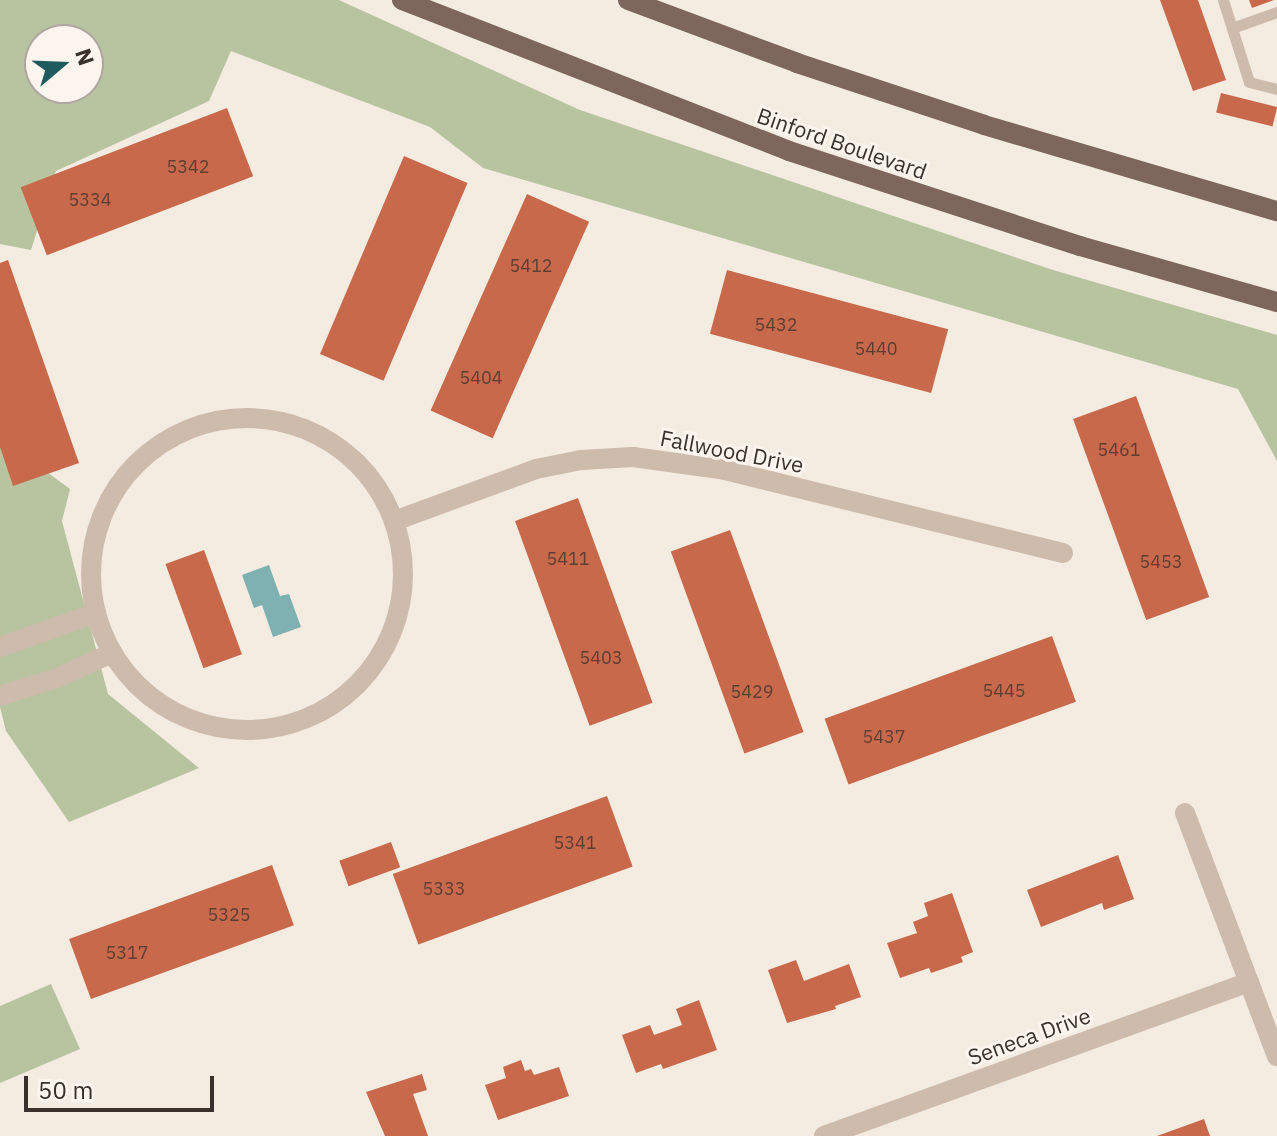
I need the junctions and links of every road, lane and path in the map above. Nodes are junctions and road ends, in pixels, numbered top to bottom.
1 (402, 0) edge
2 (628, 0) edge
3 (1223, 0) edge
4 (1277, 12) edge
5 (1232, 28) junction
6 (1277, 89) edge
7 (1277, 211) edge
8 (1277, 302) edge
9 (394, 521) junction
10 (1063, 553) dead end
11 (96, 613) junction
12 (0, 647) edge
13 (112, 653) junction
14 (0, 696) edge
15 (1185, 813) dead end
16 (1249, 982) junction
17 (1277, 1056) edge
18 (824, 1136) edge

1 - 8 main road, Binford Boulevard
2 - 7 main road
3 - 5 lane
4 - 5 lane
5 - 6 lane
9 - 10 street, Fallwood Drive
9 - 11 street
9 - 13 street
11 - 12 street
11 - 13 street
13 - 14 street
15 - 16 street
16 - 17 street
16 - 18 street, Seneca Drive

